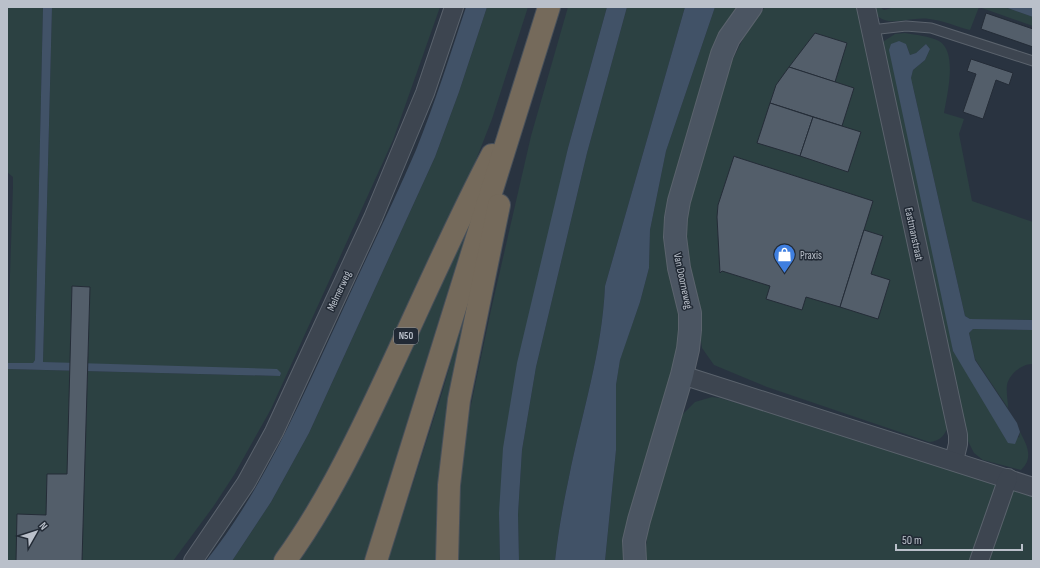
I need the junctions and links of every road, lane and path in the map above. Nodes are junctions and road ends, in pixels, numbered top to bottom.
1 (454, 7) edge
2 (549, 7) edge
3 (751, 7) edge
4 (866, 7) edge
5 (871, 30) junction
6 (1033, 61) edge
7 (518, 106) junction
8 (682, 375) junction
9 (954, 461) junction
10 (1008, 478) junction
11 (1033, 486) edge
12 (193, 561) edge
13 (285, 561) edge
14 (376, 561) edge
15 (447, 561) edge
16 (635, 561) edge
17 (979, 561) edge

1 - 12 street, Melmerweg
2 - 7 highway, N50
3 - 8 street, Van Doorneweg
4 - 5 street, Eastmanstraat
5 - 6 lane
5 - 9 street, Eastmanstraat
7 - 13 highway, N50
7 - 14 highway, N50
7 - 15 highway, N50
8 - 9 street
8 - 16 street, Van Doorneweg
9 - 10 street
10 - 11 street
10 - 17 street

